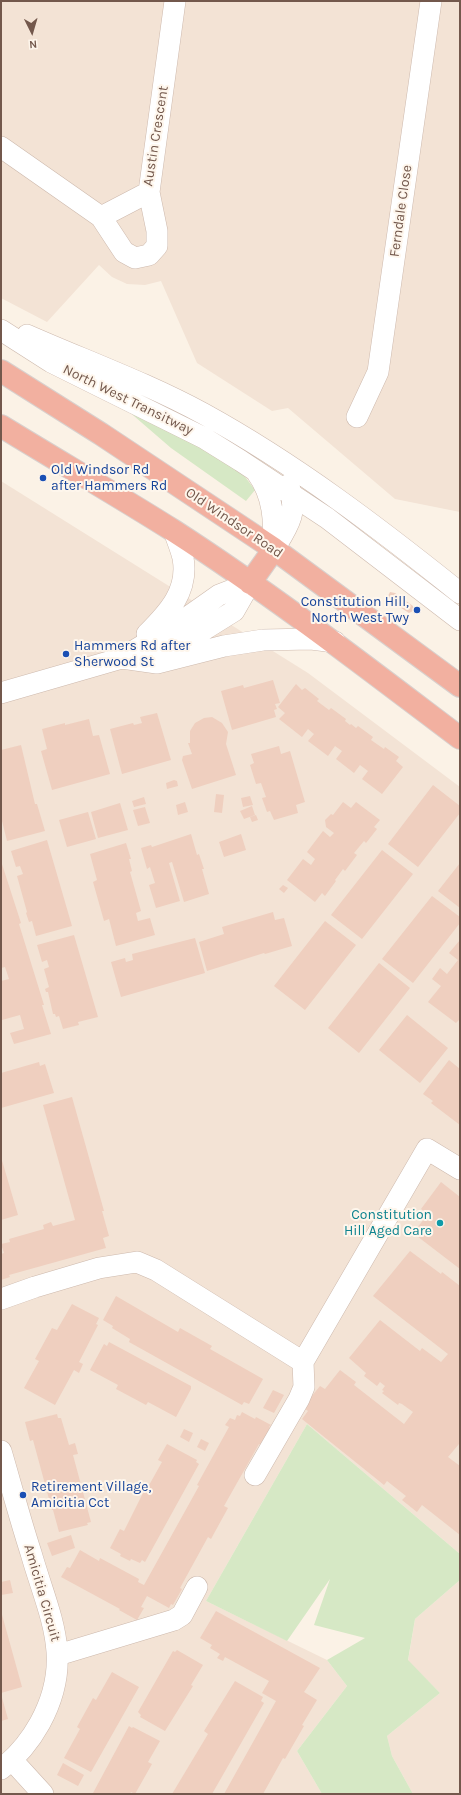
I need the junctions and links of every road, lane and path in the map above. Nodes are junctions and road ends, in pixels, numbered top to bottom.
1 (175, 1) edge
2 (431, 1) edge
3 (1, 147) edge
4 (150, 192) junction
5 (101, 217) junction
6 (1, 323) edge
7 (1, 330) edge
8 (1, 371) edge
9 (357, 417) dead end
10 (1, 426) edge
11 (251, 442) junction
12 (255, 470) junction
13 (293, 496) junction
14 (174, 531) junction
15 (274, 549) junction
16 (250, 583) junction
17 (460, 593) edge
18 (460, 620) edge
19 (335, 642) junction
20 (122, 658) junction
21 (460, 686) edge
22 (1, 693) edge
23 (460, 738) edge
24 (460, 1169) edge
25 (1, 1299) edge
26 (303, 1362) junction
27 (1, 1451) edge
28 (255, 1475) dead end
29 (197, 1587) dead end
30 (58, 1655) junction
31 (7, 1764) edge
32 (43, 1794) edge

1 - 4 street, Austin Crescent
2 - 9 street, Ferndale Close
3 - 5 street
4 - 5 street, Austin Crescent
4 - 5 street
6 - 11 street, North West Transitway
7 - 12 street, North West Transitway
8 - 15 highway, Old Windsor Road
10 - 14 highway
11 - 13 street, North West Transitway
11 - 17 street, North West Transitway
12 - 13 street, North West Transitway
12 - 15 street, North West Transitway
13 - 15 street, North West Transitway
13 - 18 street, North West Transitway
14 - 16 highway
14 - 20 street
15 - 16 highway
15 - 21 highway, Old Windsor Road
16 - 19 highway
16 - 20 street
19 - 20 street
19 - 23 highway
20 - 22 street
24 - 26 street
25 - 26 street
26 - 28 street
27 - 30 street, Amicitia Circuit
29 - 30 street
30 - 31 street, Amicitia Circuit
31 - 32 street

